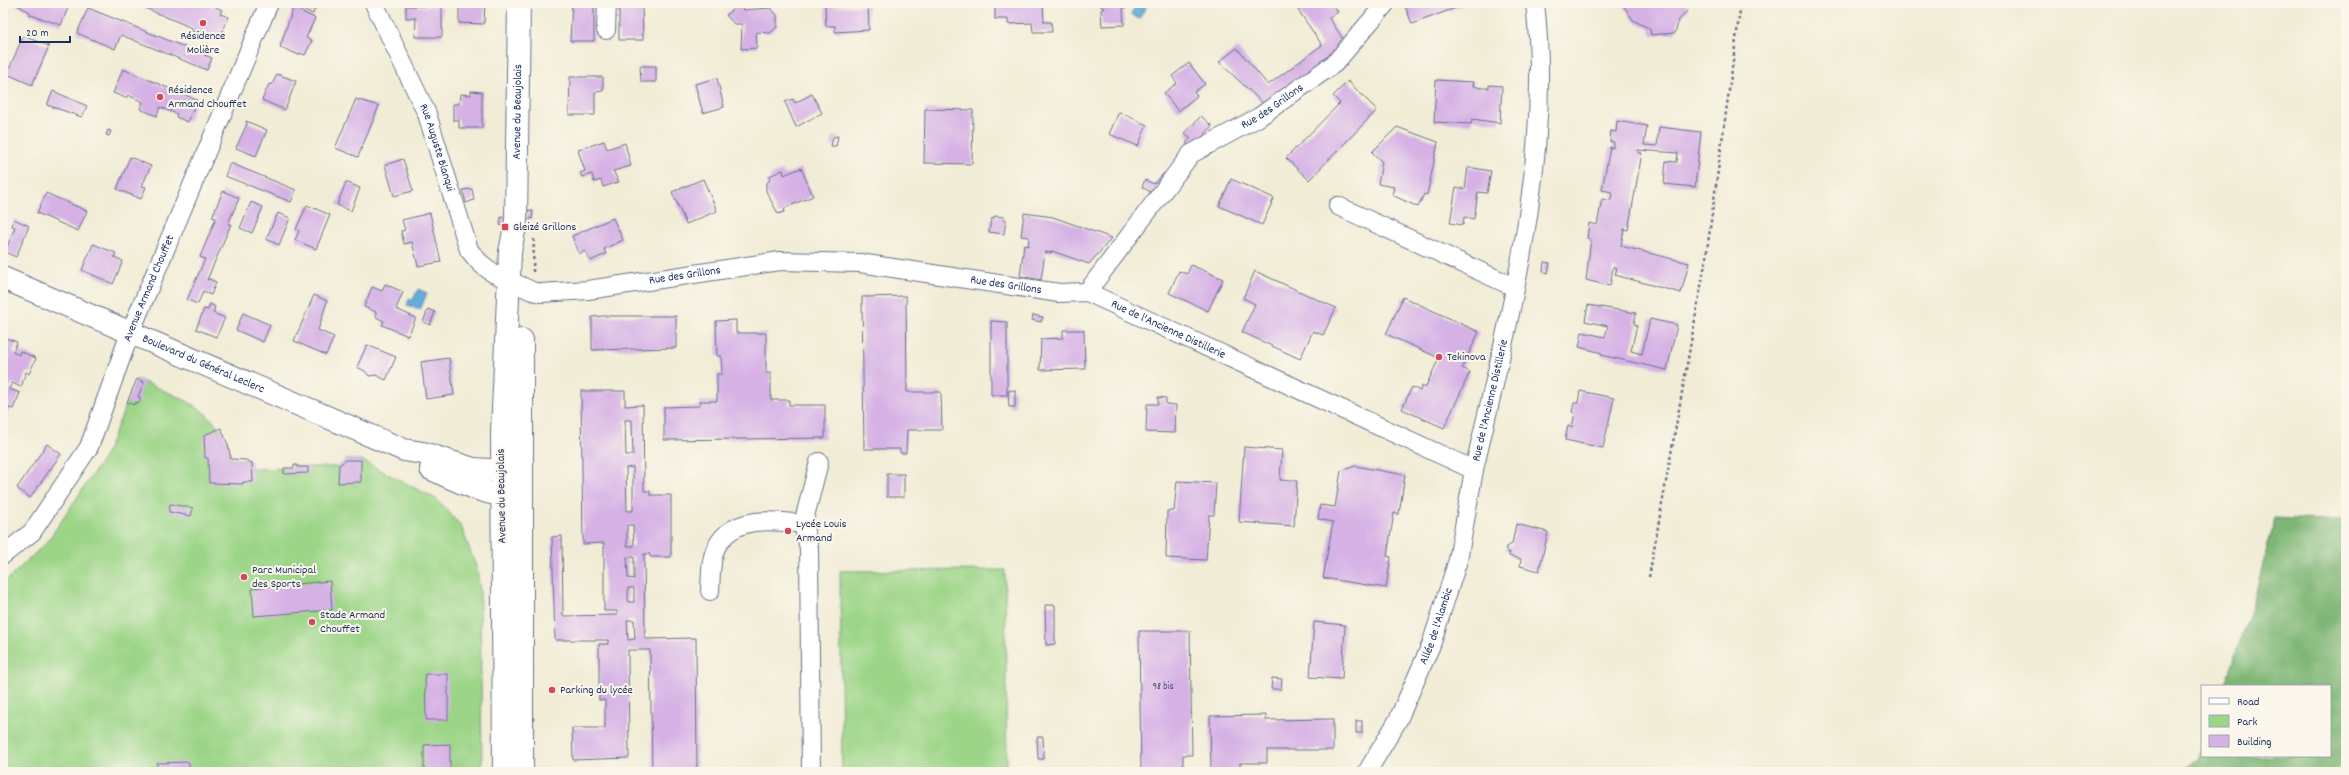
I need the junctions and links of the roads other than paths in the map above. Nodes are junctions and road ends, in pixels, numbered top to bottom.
1 (269, 3) edge
2 (374, 3) edge
3 (519, 3) edge
4 (607, 3) edge
5 (1386, 3) edge
6 (1535, 3) edge
7 (606, 30) dead end
8 (1338, 206) dead end
9 (3, 278) edge
10 (516, 284) junction
11 (1514, 287) junction
12 (1087, 292) junction
13 (130, 334) junction
14 (404, 450) junction
15 (819, 462) dead end
16 (1474, 470) junction
17 (512, 472) junction
18 (512, 496) junction
19 (803, 524) junction
20 (3, 555) edge
21 (710, 591) dead end
22 (504, 772) edge
23 (522, 772) edge
24 (811, 772) edge
25 (1367, 772) edge

1 - 13 street, Avenue Armand Chouffet
2 - 10 street, Rue Auguste Blanqui
3 - 10 main road, Avenue du Beaujolais
4 - 7 street
5 - 12 street, Rue des Grillons
6 - 11 street, Rue de l'Ancienne Distillerie
8 - 11 street
9 - 13 main road, Boulevard du Général Leclerc
10 - 12 street, Rue des Grillons
10 - 17 main road, Avenue du Beaujolais
11 - 16 street, Rue de l'Ancienne Distillerie
12 - 16 street, Rue de l'Ancienne Distillerie
13 - 14 main road, Boulevard du Général Leclerc
13 - 20 street, Avenue Armand Chouffet
14 - 17 main road, Boulevard du Général Leclerc
14 - 18 main road, Boulevard du Général Leclerc
15 - 19 street
16 - 25 street, Allée de l'Alambic
17 - 18 main road, Avenue du Beaujolais
18 - 22 main road, Avenue du Beaujolais
18 - 23 main road, Avenue du Beaujolais
19 - 21 street
19 - 24 street

